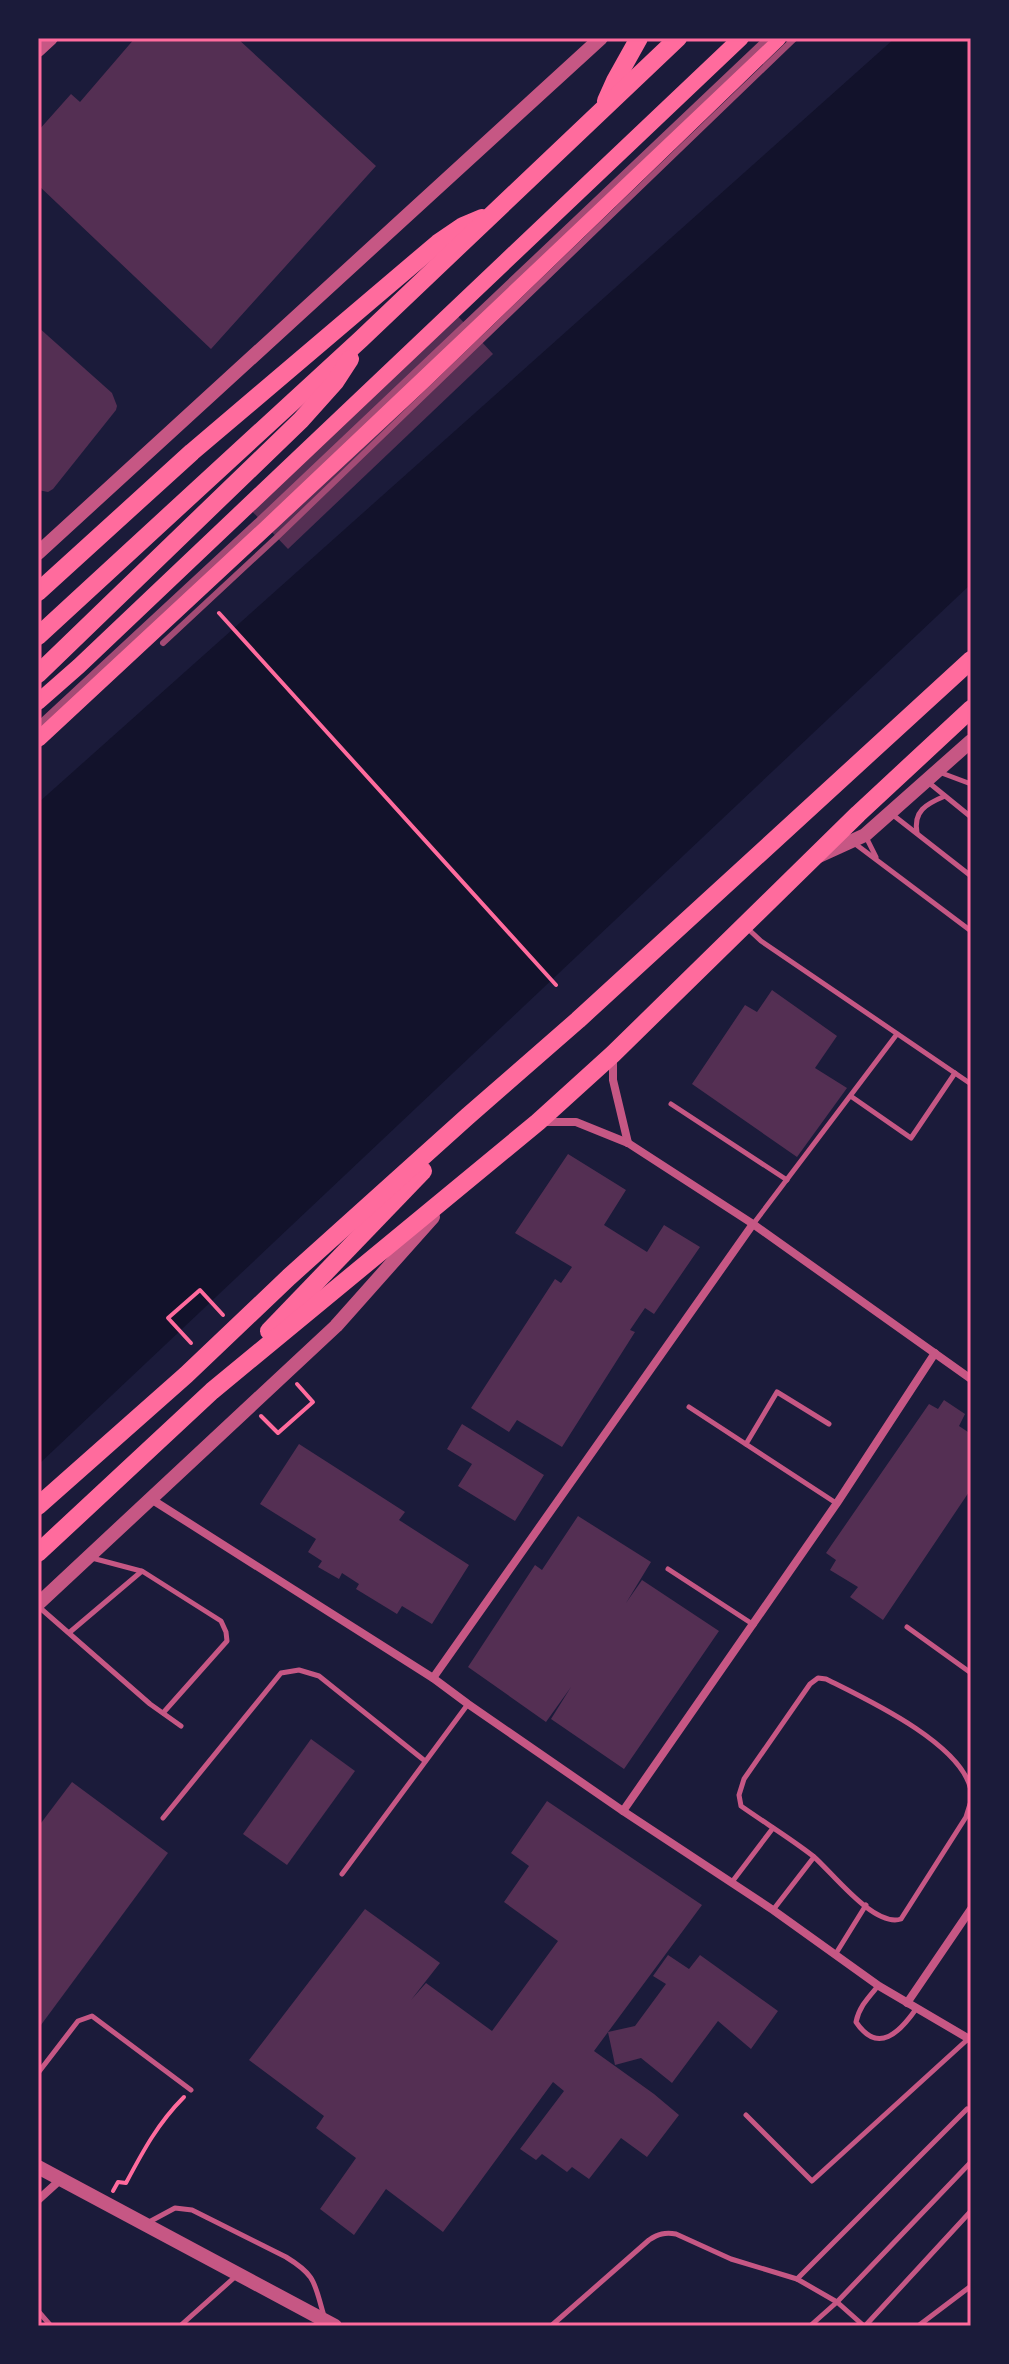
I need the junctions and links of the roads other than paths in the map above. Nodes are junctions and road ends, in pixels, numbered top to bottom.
1 (51, 38) edge
2 (601, 38) edge
3 (639, 38) edge
4 (678, 38) edge
5 (741, 38) edge
6 (777, 38) edge
7 (38, 50) edge
8 (603, 107) junction
9 (496, 213) junction
10 (361, 339) junction
11 (38, 553) edge
12 (38, 592) edge
13 (38, 636) edge
14 (971, 660) edge
15 (38, 674) edge
16 (38, 702) edge
17 (971, 709) edge
18 (38, 738) edge
19 (971, 741) edge
20 (933, 776) junction
21 (971, 784) edge
22 (945, 796) junction
23 (891, 813) junction
24 (971, 817) edge
25 (918, 834) junction
26 (859, 839) junction
27 (814, 858) junction
28 (876, 858) junction
29 (971, 876) edge
30 (746, 927) junction
31 (971, 931) edge
32 (897, 1034) junction
33 (613, 1054) junction
34 (955, 1073) junction
35 (971, 1084) edge
36 (852, 1097) junction
37 (671, 1104) dead end
38 (468, 1116) junction
39 (538, 1122) junction
40 (628, 1143) junction
41 (468, 1178) junction
42 (787, 1181) junction
43 (753, 1224) junction
44 (935, 1353) junction
45 (971, 1379) edge
46 (212, 1391) junction
47 (689, 1407) dead end
48 (829, 1424) dead end
49 (746, 1444) junction
50 (150, 1498) junction
51 (837, 1503) junction
52 (38, 1506) edge
53 (38, 1553) edge
54 (88, 1557) junction
55 (668, 1569) dead end
56 (142, 1571) junction
57 (38, 1605) edge
58 (754, 1625) junction
59 (907, 1627) dead end
60 (70, 1632) junction
61 (971, 1673) edge
62 (433, 1678) junction
63 (468, 1704) junction
64 (163, 1713) junction
65 (181, 1726) dead end
66 (425, 1761) junction
67 (971, 1790) edge
68 (971, 1801) edge
69 (623, 1811) junction
70 (163, 1818) dead end
71 (773, 1828) junction
72 (814, 1857) junction
73 (342, 1874) dead end
74 (732, 1882) junction
75 (866, 1905) junction
76 (971, 1909) edge
77 (773, 1910) junction
78 (835, 1955) junction
79 (879, 1986) junction
80 (907, 2003) junction
81 (916, 2009) junction
82 (970, 2039) edge
83 (38, 2073) edge
84 (191, 2090) road end
85 (967, 2109) dead end
86 (746, 2115) dead end
87 (971, 2162) edge
88 (38, 2167) edge
89 (60, 2180) junction
90 (38, 2200) edge
91 (971, 2211) edge
92 (144, 2225) junction
93 (236, 2275) junction
94 (797, 2279) junction
95 (971, 2286) edge
96 (837, 2302) junction
97 (38, 2311) edge
98 (330, 2323) edge
99 (51, 2326) edge
100 (180, 2326) edge
101 (551, 2326) edge
102 (810, 2326) edge
103 (864, 2326) edge
104 (918, 2326) edge

1 - 7 street
2 - 11 street
3 - 8 highway
4 - 8 highway
5 - 16 main road
6 - 18 highway
8 - 9 highway
9 - 10 highway
9 - 12 highway
10 - 13 highway
10 - 15 highway
14 - 38 highway
17 - 27 highway
19 - 20 street
20 - 21 lane
20 - 22 lane
20 - 23 street
22 - 24 lane
22 - 25 lane
23 - 25 lane
23 - 26 street
25 - 29 lane
26 - 27 street
26 - 28 lane
26 - 28 lane
27 - 30 highway
28 - 31 lane
30 - 32 lane
30 - 33 highway
32 - 34 lane
32 - 36 lane
33 - 39 highway
33 - 40 street
34 - 35 lane
34 - 36 lane
36 - 42 lane
37 - 42 lane
38 - 46 highway
38 - 52 highway
39 - 40 street
39 - 41 highway
40 - 43 street
41 - 46 highway
41 - 50 street
42 - 43 lane
43 - 44 street
43 - 62 street
44 - 45 street
44 - 51 street
46 - 53 highway
47 - 49 lane
48 - 49 lane
49 - 51 lane
50 - 54 street
50 - 62 street
51 - 58 street
54 - 56 lane
54 - 57 street
55 - 58 lane
56 - 60 lane
56 - 64 lane
57 - 60 lane
58 - 69 street
59 - 61 lane
60 - 64 lane
62 - 63 street
63 - 66 lane
63 - 69 street
64 - 65 lane
66 - 70 lane
66 - 73 lane
67 - 71 lane
68 - 75 lane
69 - 74 street
71 - 72 lane
71 - 74 lane
72 - 75 lane
72 - 77 lane
74 - 77 street
75 - 78 lane
76 - 80 street
77 - 78 street
78 - 79 street
79 - 80 street
79 - 81 lane
80 - 81 street
81 - 82 street
82 - 86 lane
83 - 84 lane
85 - 94 lane
87 - 96 lane
88 - 89 street
89 - 90 street
89 - 92 street
91 - 103 lane
92 - 93 street
92 - 98 lane
93 - 98 street
93 - 100 lane
94 - 96 lane
94 - 101 lane
95 - 104 lane
96 - 102 lane
96 - 103 lane
97 - 99 lane

